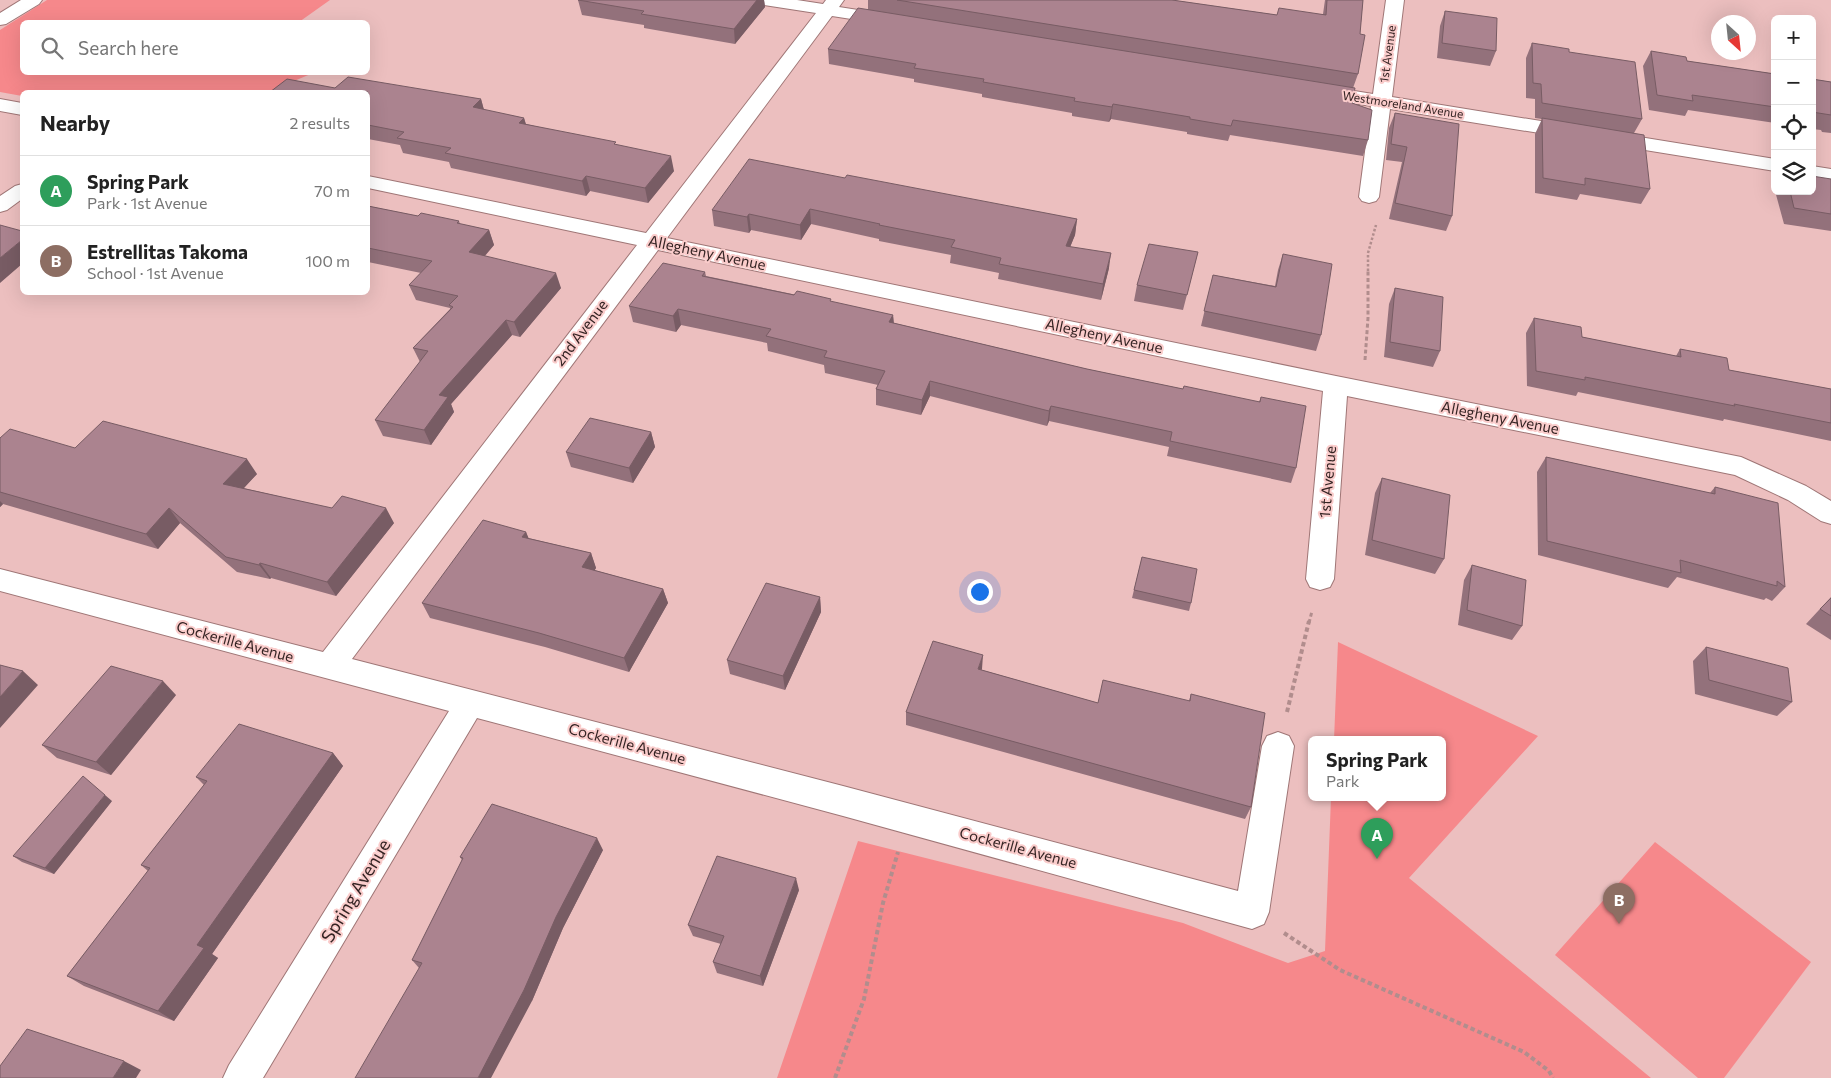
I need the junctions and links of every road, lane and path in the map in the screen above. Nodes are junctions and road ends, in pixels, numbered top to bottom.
1 (32, 0) edge
2 (764, 0) edge
3 (1395, 0) edge
4 (831, 5) edge
5 (0, 20) edge
6 (911, 24) edge
7 (1302, 88) edge
8 (1381, 101) junction
9 (0, 105) edge
10 (20, 109) edge
11 (1771, 164) edge
12 (1816, 173) edge
13 (1831, 175) edge
14 (370, 182) edge
15 (20, 191) edge
16 (1369, 196) dead end
17 (0, 206) edge
18 (1381, 222) dead end
19 (651, 241) junction
20 (1336, 385) junction
21 (1362, 390) junction
22 (1831, 514) edge
23 (1320, 579) joint
24 (0, 580) edge
25 (329, 667) junction
26 (470, 703) junction
27 (1278, 746) joint
28 (909, 818) junction
29 (1252, 912) junction
30 (242, 1078) edge
31 (835, 1078) edge
32 (1553, 1078) edge

1 - 5 street
2 - 4 street
3 - 8 street, 1st Avenue
4 - 6 street
4 - 19 street, 2nd Avenue
7 - 8 street, Westmoreland Avenue
8 - 11 street, Westmoreland Avenue
8 - 16 street, 1st Avenue
9 - 10 street
12 - 13 street
14 - 19 street, Allegheny Avenue
15 - 17 street
18 - 21 path
19 - 20 street, Allegheny Avenue
19 - 25 street, 2nd Avenue
20 - 21 street, Allegheny Avenue
20 - 23 street, 1st Avenue
21 - 22 street, Allegheny Avenue
23 - 27 path
24 - 25 street, Cockerille Avenue
25 - 26 street, Cockerille Avenue
26 - 28 street, Cockerille Avenue
26 - 30 street, Spring Avenue
27 - 29 street
28 - 29 street, Cockerille Avenue
28 - 31 path
29 - 32 path

